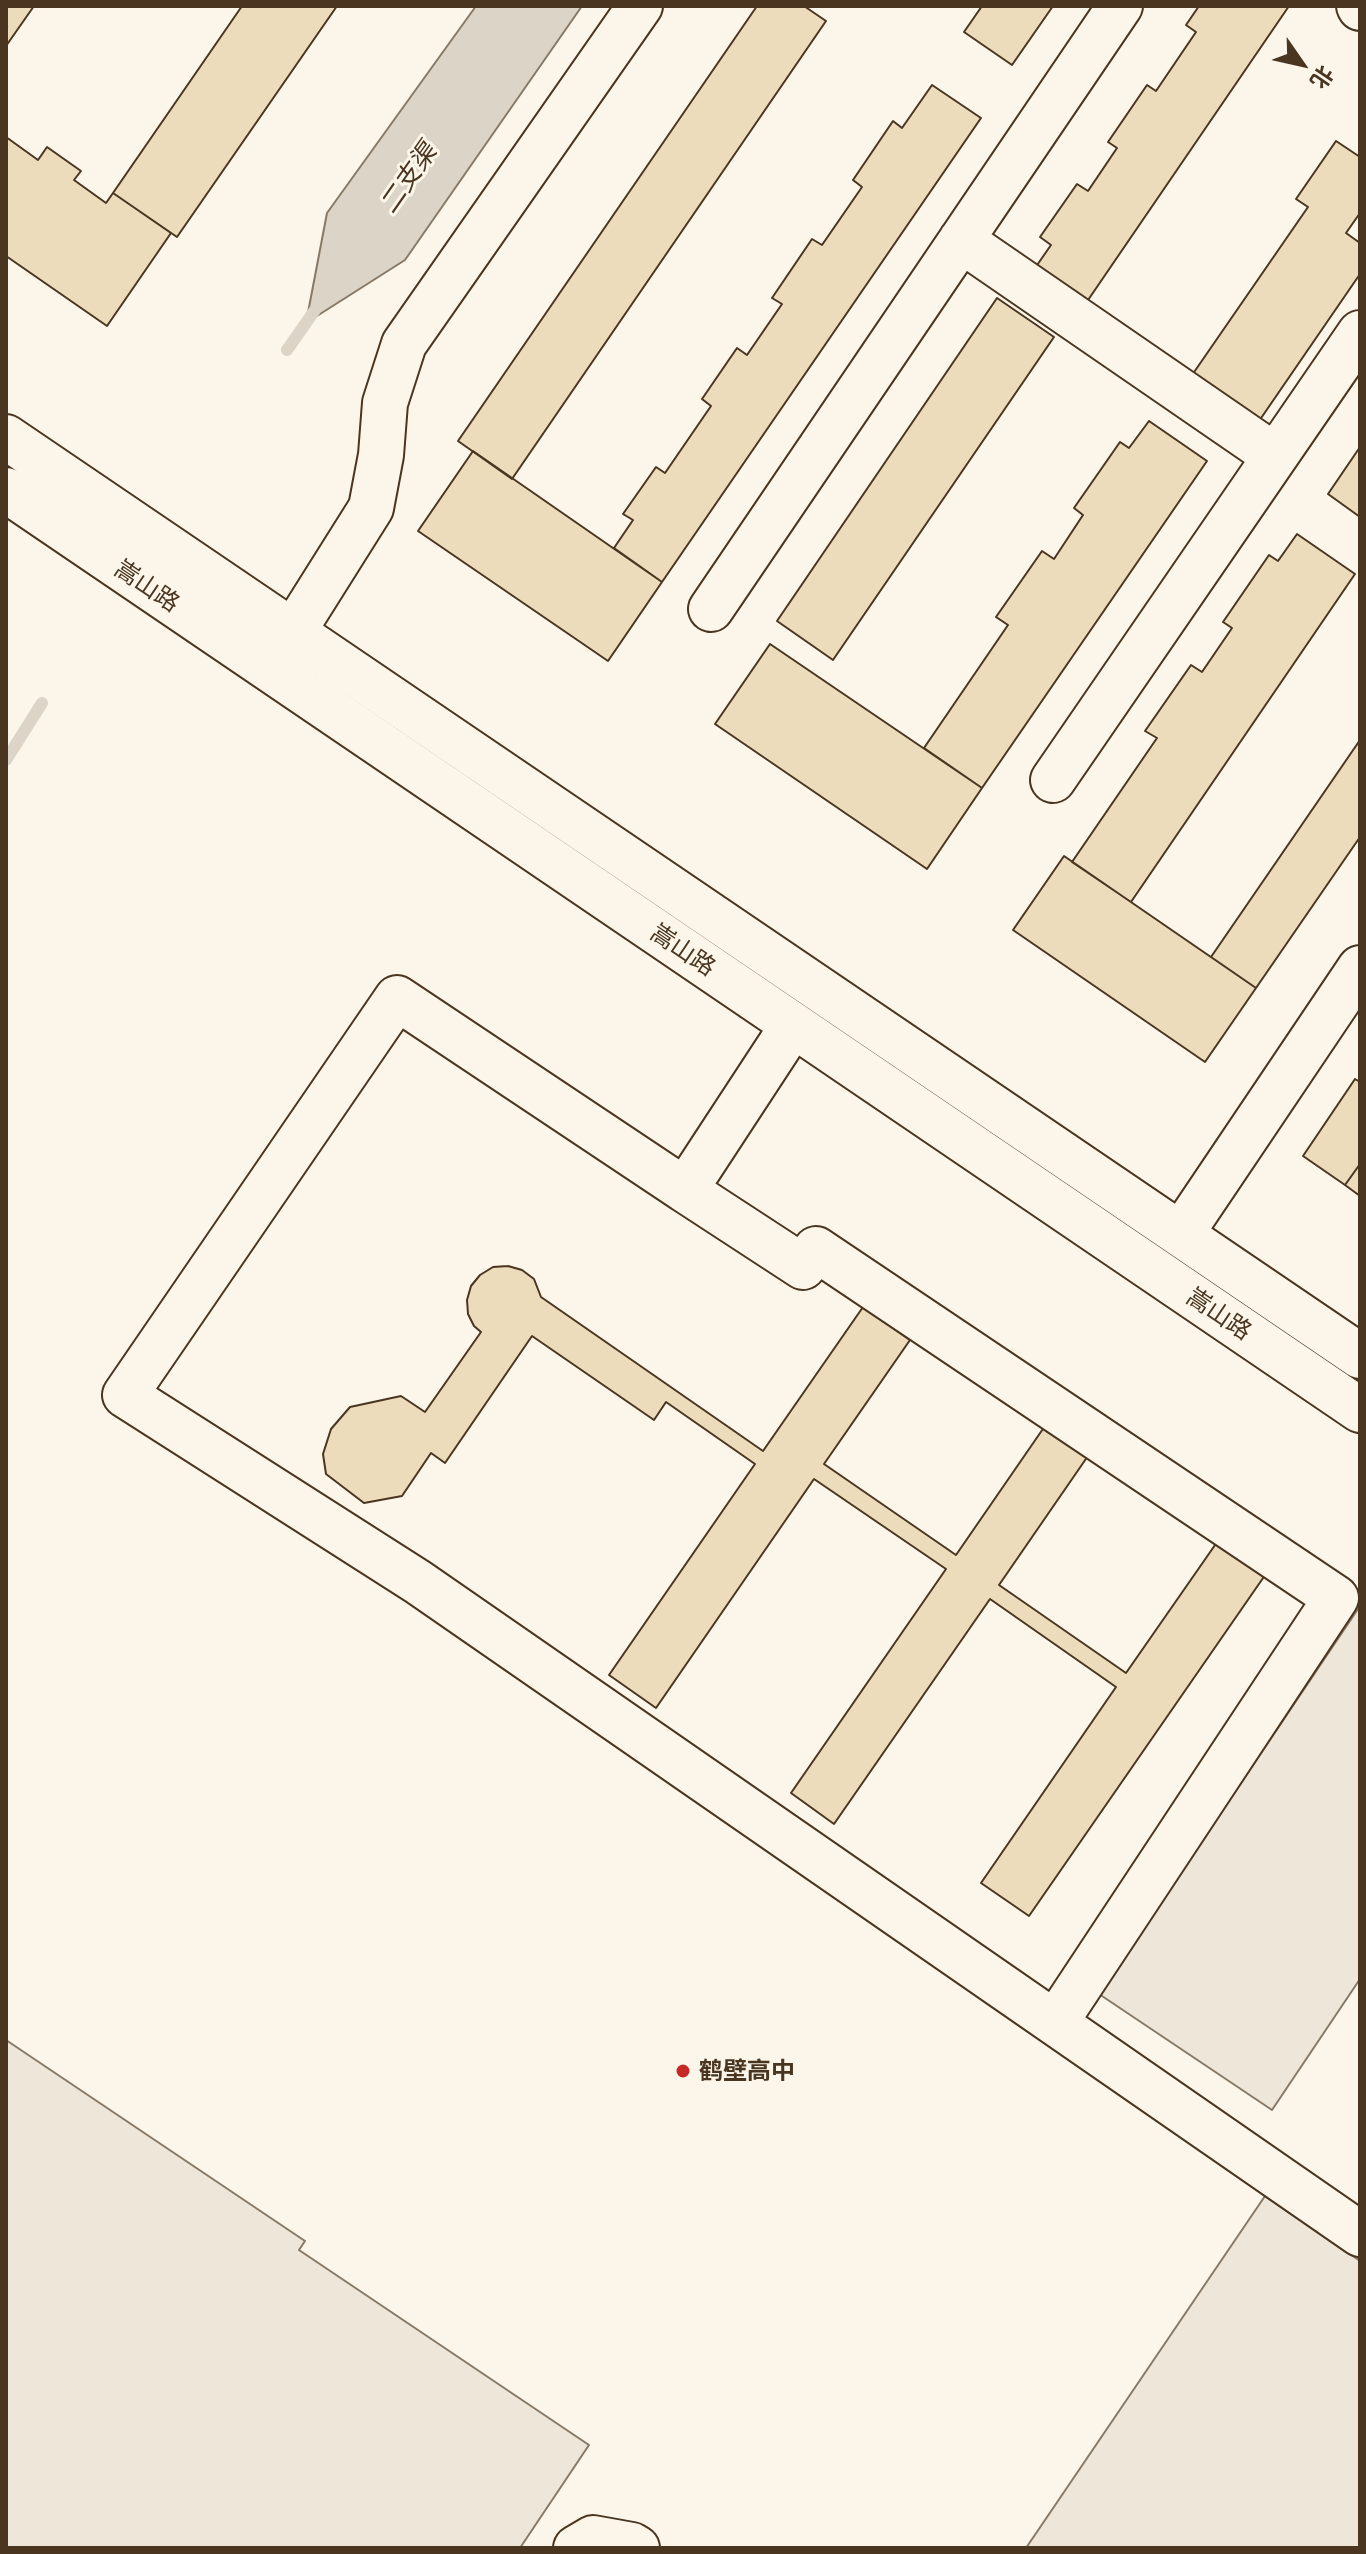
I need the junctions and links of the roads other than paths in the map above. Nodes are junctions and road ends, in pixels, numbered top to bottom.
1 (640, 6) edge
2 (1120, 6) edge
3 (961, 240) junction
4 (1360, 333) edge
5 (6, 437) edge
6 (1275, 456) junction
7 (6, 490) edge
8 (711, 609) dead end
9 (293, 632) junction
10 (1053, 780) dead end
11 (1360, 968) edge
12 (793, 1025) junction
13 (685, 1190) junction
14 (1181, 1234) junction
15 (1360, 1356) edge
16 (1360, 1410) edge
17 (1055, 2023) junction
18 (1360, 2234) edge
19 (576, 2548) edge
20 (637, 2548) edge

1 - 9 street
2 - 3 street
3 - 6 street
3 - 8 street
4 - 6 street
5 - 9 street, 嵩山路
6 - 10 street
7 - 12 street, 嵩山路
9 - 14 street, 嵩山路
11 - 14 street
12 - 13 street
12 - 16 street, 嵩山路
13 - 17 street
13 - 17 street
14 - 15 street, 嵩山路
17 - 18 street
19 - 20 street

